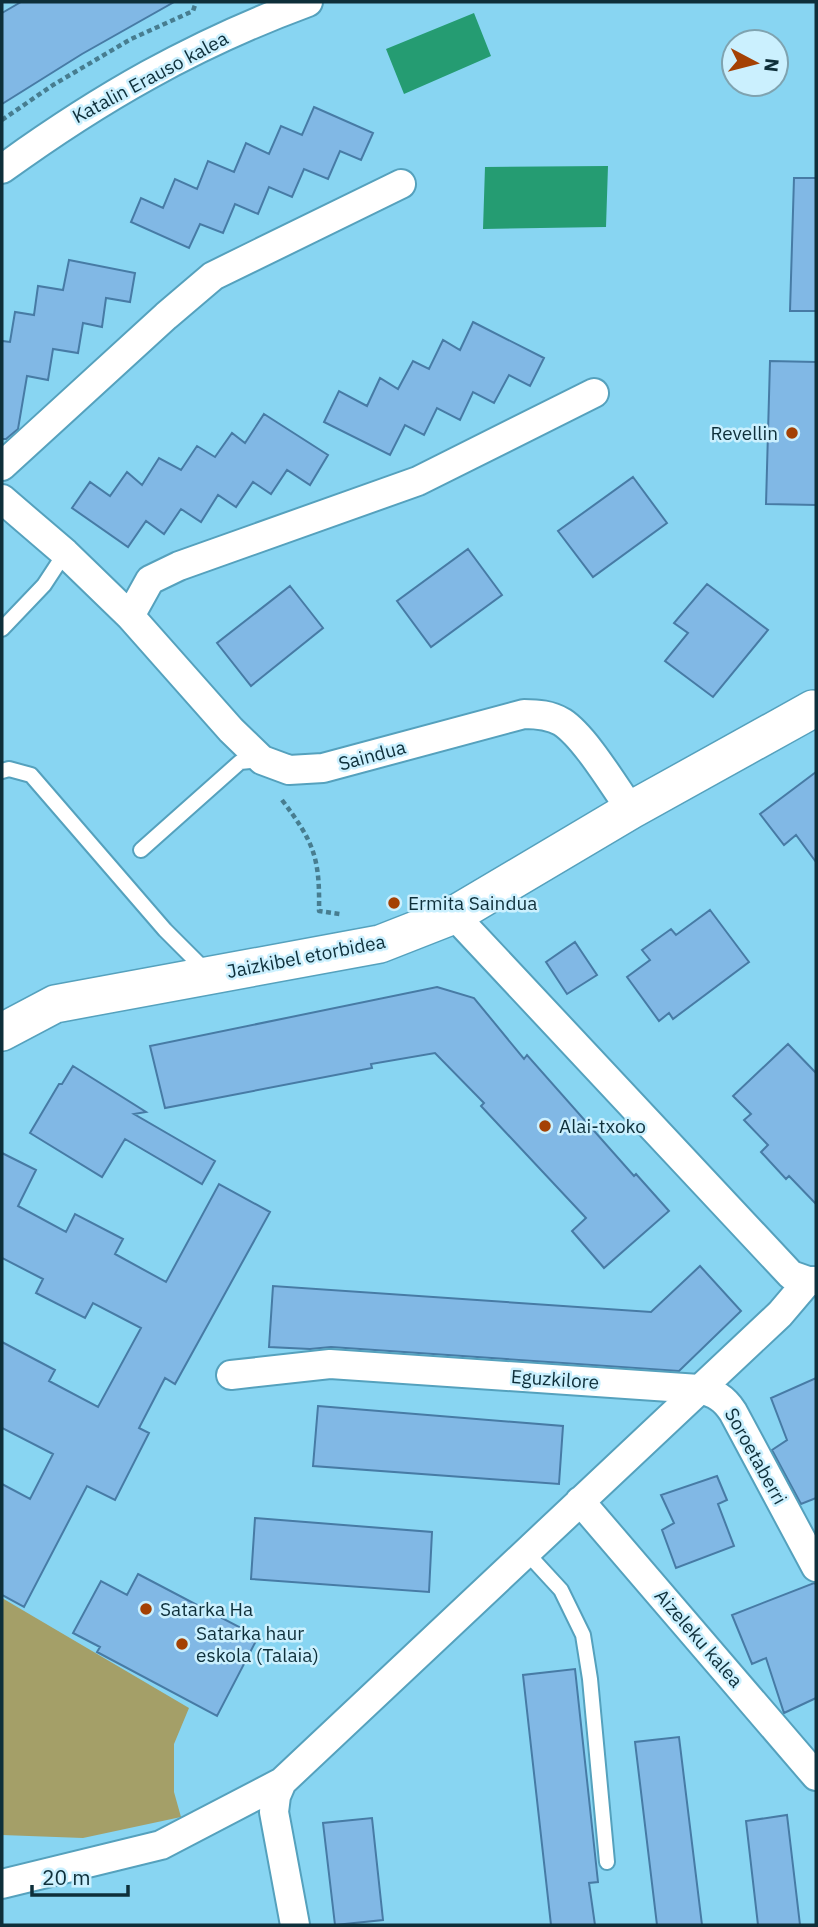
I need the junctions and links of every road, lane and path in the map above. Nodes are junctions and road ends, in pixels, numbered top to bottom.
1 (196, 2) edge
2 (308, 2) edge
3 (252, 12) edge
4 (2, 120) edge
5 (2, 169) edge
6 (401, 184) dead end
7 (594, 393) dead end
8 (2, 466) edge
9 (2, 499) edge
10 (65, 553) junction
11 (130, 617) junction
12 (2, 629) edge
13 (815, 707) edge
14 (251, 761) junction
15 (2, 771) edge
16 (631, 810) junction
17 (141, 850) dead end
18 (346, 915) dead end
19 (454, 915) junction
20 (209, 975) junction
21 (2, 1032) edge
22 (812, 1281) edge
23 (231, 1375) dead end
24 (699, 1389) junction
25 (574, 1507) junction
26 (526, 1552) junction
27 (816, 1567) edge
28 (816, 1776) edge
29 (282, 1782) junction
30 (607, 1862) dead end
31 (2, 1884) edge
32 (295, 1925) edge

1 - 4 path
2 - 3 street, Katalin Erauso kalea
3 - 5 street, Katalin Erauso kalea
6 - 8 street
7 - 11 street
9 - 10 street, Saindua
10 - 11 street, Saindua
10 - 12 lane
11 - 14 street, Saindua
13 - 16 street, Jaizkibel etorbidea
14 - 16 street, Saindua
14 - 17 lane
14 - 18 path
15 - 20 lane
16 - 19 street, Jaizkibel etorbidea
19 - 20 street, Jaizkibel etorbidea
19 - 22 street
20 - 21 street, Jaizkibel etorbidea
22 - 24 street
23 - 24 street, Eguzkilore
24 - 25 street
24 - 27 street, Soroetaberri
25 - 26 street
25 - 28 street, Aizeleku kalea
26 - 29 street
26 - 30 lane
29 - 31 street
29 - 32 street

